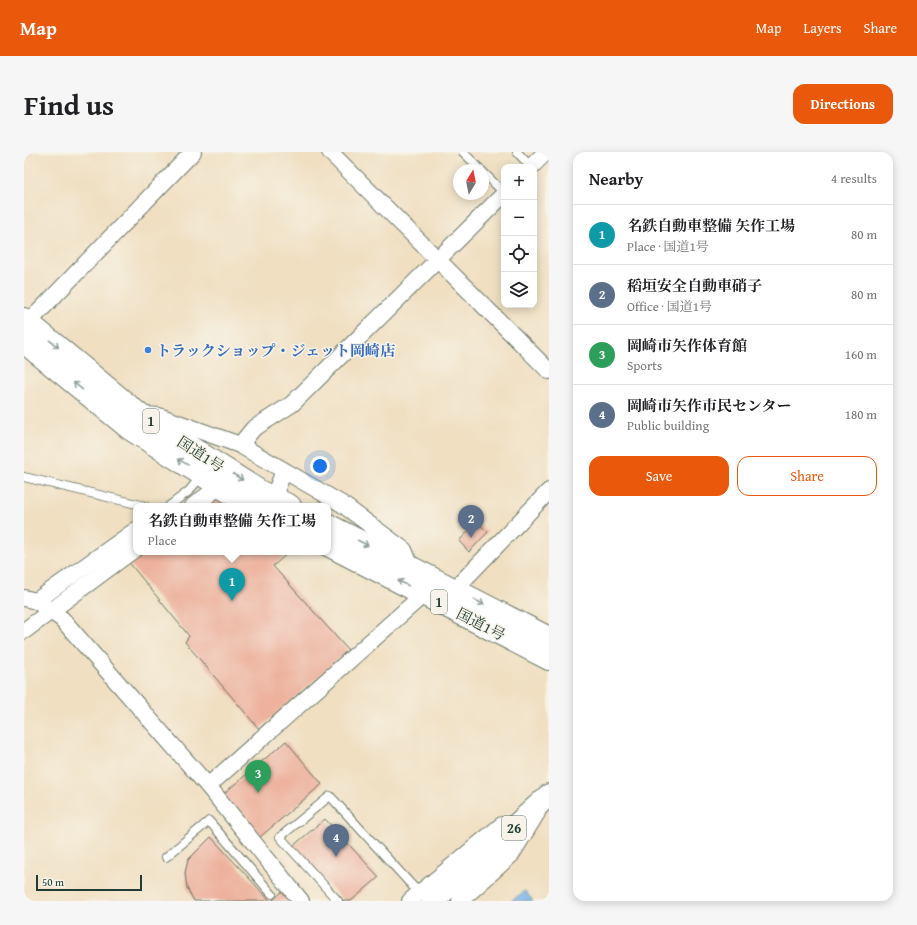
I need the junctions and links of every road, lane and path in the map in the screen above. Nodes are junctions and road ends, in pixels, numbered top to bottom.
1 (193, 152) edge
2 (331, 152) edge
3 (463, 152) edge
4 (517, 152) edge
5 (546, 152) edge
6 (475, 164) edge
7 (528, 164) edge
8 (534, 164) edge
9 (489, 178) edge
10 (501, 191) edge
11 (501, 197) edge
12 (438, 259) junction
13 (26, 328) edge
14 (549, 371) edge
15 (140, 414) junction
16 (240, 445) junction
17 (284, 471) junction
18 (24, 477) edge
19 (211, 480) junction
20 (549, 491) edge
21 (281, 502) edge
22 (133, 503) edge
23 (173, 503) edge
24 (195, 503) edge
25 (246, 503) edge
26 (331, 526) edge
27 (133, 532) edge
28 (331, 547) edge
29 (133, 550) edge
30 (412, 567) junction
31 (454, 590) junction
32 (424, 594) junction
33 (30, 600) edge
34 (51, 612) junction
35 (24, 631) edge
36 (549, 638) edge
37 (549, 659) edge
38 (208, 786) junction
39 (548, 796) edge
40 (166, 857) dead end
41 (272, 894) dead end
42 (421, 898) edge
43 (301, 901) edge
44 (338, 901) edge
45 (460, 901) edge

1 - 13 street
2 - 12 street
3 - 6 lane
4 - 7 lane
5 - 8 street
9 - 10 lane
11 - 12 street
12 - 14 street
12 - 16 street
13 -> 15 main road, 国道1号 / 1
19 -> 13 main road, 国道1号 / 1
15 - 16 street
15 -> 21 main road, 国道1号 / 1
16 - 17 street
17 - 21 street
17 - 30 street
18 - 22 lane
19 - 23 lane
19 - 24 street
19 - 25 main road, 国道1号 / 1
20 - 31 street
26 -> 30 main road, 国道1号 / 1
27 - 33 street
32 -> 28 main road, 国道1号 / 1
29 - 34 street
30 - 31 main road, 国道1号 / 1
31 -> 36 main road, 国道1号 / 1
32 - 37 main road, 国道1号 / 1
32 - 38 street
33 - 34 street
34 - 35 street
34 - 38 street
38 - 43 street
39 - 42 main road, 26
39 - 42 street
39 - 45 street
40 - 41 lane
42 - 44 lane

